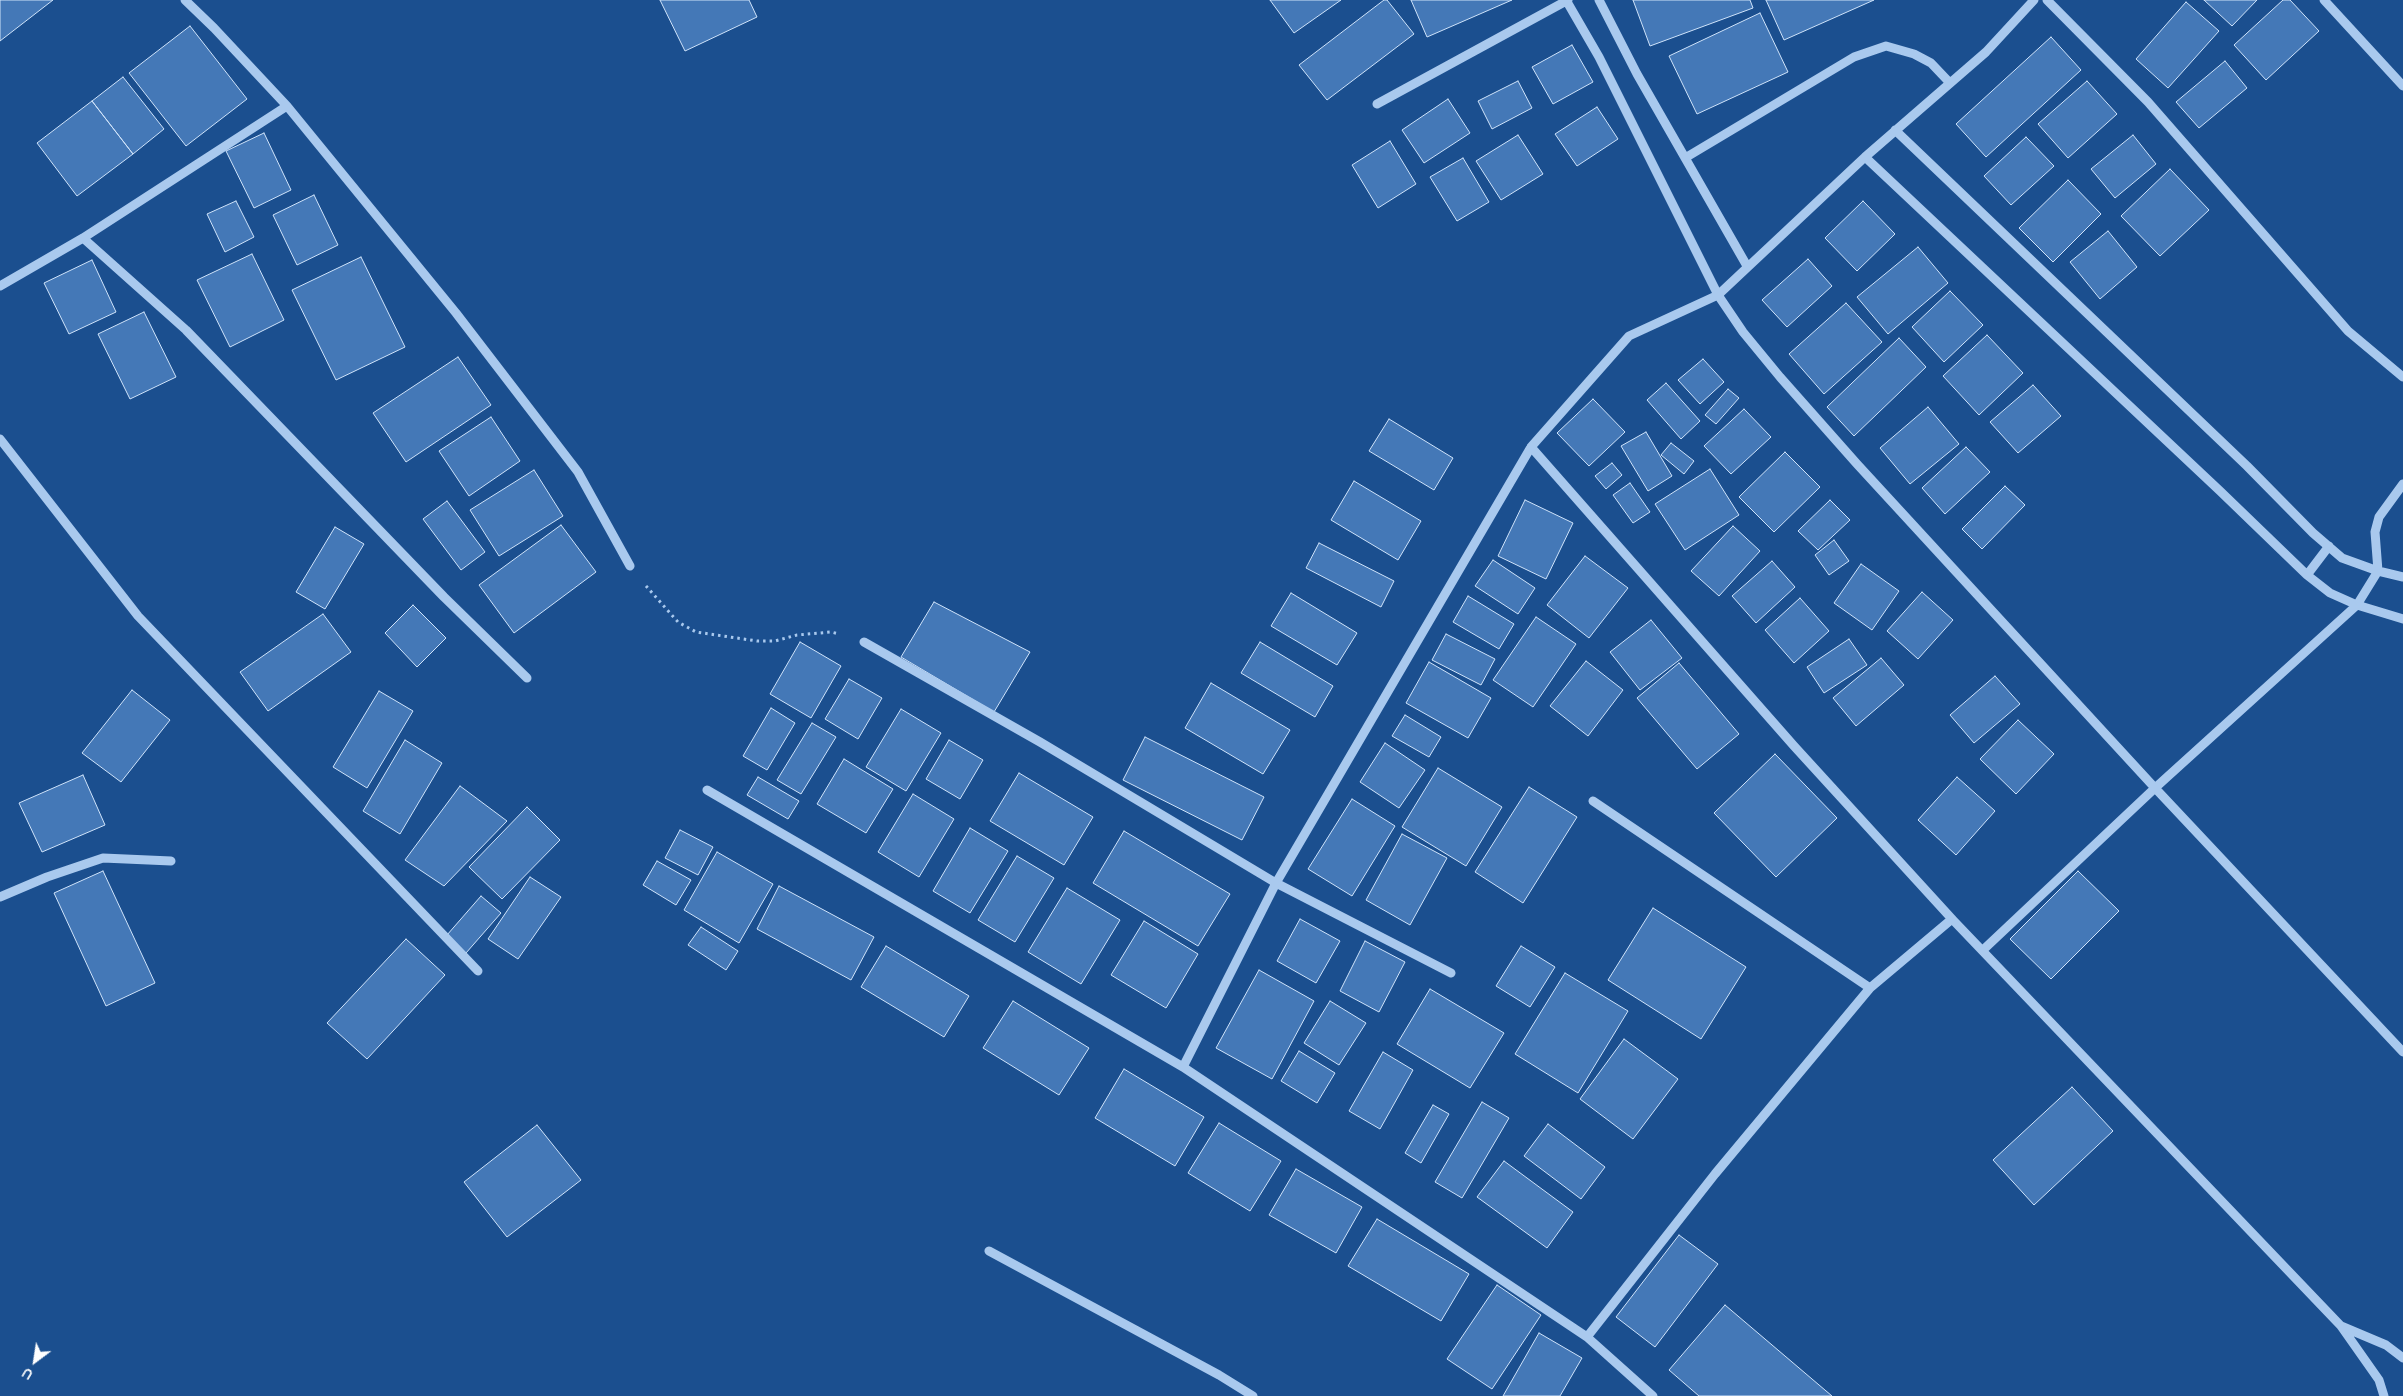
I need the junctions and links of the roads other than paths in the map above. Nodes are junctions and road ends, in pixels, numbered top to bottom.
1 (185, 0) edge
2 (1567, 0) edge
3 (1599, 0) edge
4 (2034, 0) edge
5 (2047, 0) edge
6 (2324, 0) edge
7 (1950, 83) junction
8 (2403, 86) edge
9 (1377, 104) dead end
10 (287, 106) junction
11 (1895, 130) junction
12 (1865, 157) junction
13 (1685, 158) junction
14 (83, 238) junction
15 (1747, 266) junction
16 (0, 286) edge
17 (1718, 295) junction
18 (2403, 377) edge
19 (0, 439) edge
20 (1531, 447) junction
21 (2403, 484) edge
22 (2330, 546) junction
23 (630, 566) road end
24 (2378, 572) junction
25 (2306, 575) junction
26 (2403, 577) edge
27 (2357, 605) junction
28 (2403, 619) edge
29 (864, 642) road end
30 (527, 678) dead end
31 (2155, 788) junction
32 (707, 790) dead end
33 (1593, 801) dead end
34 (171, 861) dead end
35 (1276, 884) junction
36 (0, 898) edge
37 (1952, 919) junction
38 (1983, 950) junction
39 (478, 971) dead end
40 (1451, 973) dead end
41 (1870, 988) junction
42 (2403, 1052) edge
43 (1183, 1067) junction
44 (989, 1252) dead end
45 (2341, 1326) junction
46 (1587, 1337) junction
47 (2403, 1358) edge
48 (1253, 1396) edge
49 (1653, 1396) edge
50 (2384, 1396) edge

1 - 10 street
2 - 9 street
2 - 17 street
3 - 13 street
4 - 7 street
5 - 18 street
6 - 8 street
7 - 11 street
7 - 13 street
10 - 14 street
10 - 23 street
11 - 12 street
11 - 22 street
12 - 15 street
12 - 25 street
13 - 15 street
14 - 16 street
14 - 30 street
15 - 17 street
17 - 20 street
17 - 31 street
19 - 39 street
20 - 35 street
20 - 37 street
21 - 24 street
22 - 24 street
22 - 25 street
24 - 26 street
24 - 27 street
25 - 27 street
27 - 28 street
27 - 31 street
29 - 35 street
31 - 38 street
31 - 42 street
32 - 43 street
33 - 41 street
34 - 36 street
35 - 40 street
35 - 43 street
37 - 38 street
37 - 41 street
38 - 45 street
41 - 46 street
43 - 46 street
44 - 48 street
45 - 47 street
45 - 50 street
46 - 49 street

